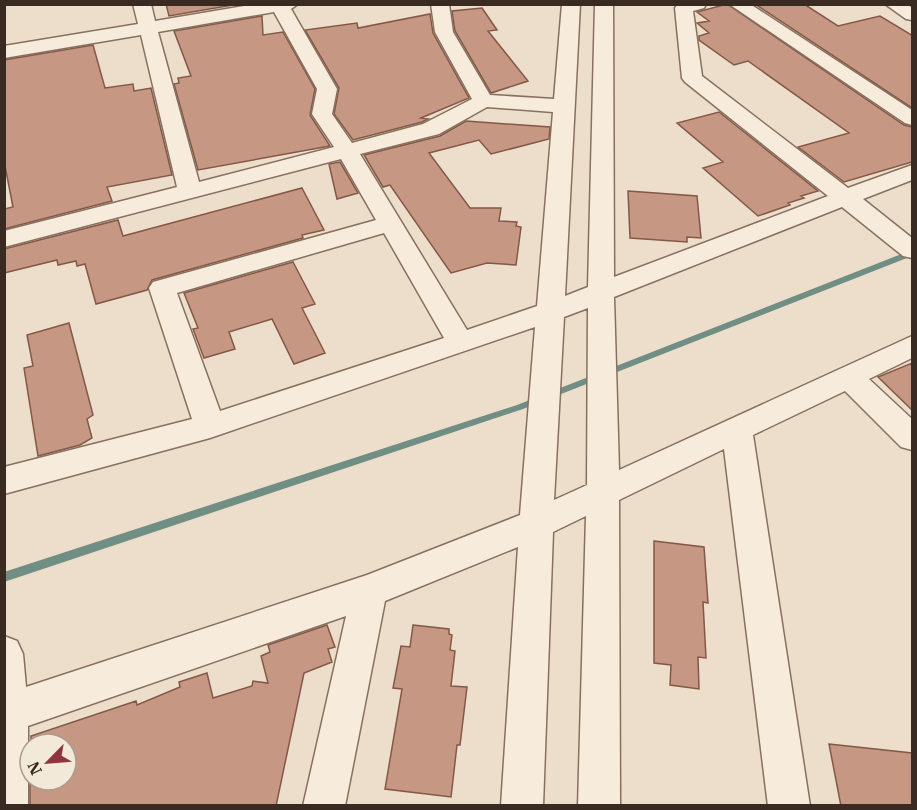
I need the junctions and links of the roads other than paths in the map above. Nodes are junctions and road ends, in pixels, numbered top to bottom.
1 (142, 4) edge
2 (440, 4) edge
3 (571, 4) edge
4 (604, 4) edge
5 (698, 4) edge
6 (737, 4) edge
7 (893, 4) edge
8 (285, 5) edge
9 (912, 15) edge
10 (150, 28) junction
11 (4, 52) edge
12 (483, 101) junction
13 (562, 106) junction
14 (912, 119) edge
15 (347, 150) junction
16 (912, 172) edge
17 (190, 191) junction
18 (846, 197) junction
19 (389, 224) junction
20 (4, 238) edge
21 (912, 249) edge
22 (601, 291) junction
23 (550, 312) junction
24 (461, 343) junction
25 (912, 346) edge
26 (849, 377) junction
27 (210, 426) junction
28 (737, 429) junction
29 (912, 438) edge
30 (4, 481) edge
31 (603, 493) junction
32 (536, 524) junction
33 (369, 591) junction
34 (4, 654) edge
35 (6, 714) edge
36 (7, 806) edge
37 (324, 806) edge
38 (522, 806) edge
39 (599, 806) edge
40 (789, 806) edge

1 - 10 street
2 - 12 street
3 - 13 street
4 - 22 street
5 - 18 street
6 - 14 street
7 - 9 street
8 - 10 street
8 - 15 street
10 - 11 street
10 - 17 street
12 - 13 street
12 - 15 street
13 - 23 street
15 - 17 street
15 - 19 street
16 - 18 street
17 - 20 street
18 - 21 street
18 - 22 street
19 - 24 street
19 - 27 street
22 - 23 street
22 - 31 street
23 - 24 street
23 - 32 street
24 - 27 street
25 - 26 street
26 - 28 street
26 - 29 street
27 - 30 street
28 - 31 street
28 - 40 street
31 - 32 street
31 - 39 street
32 - 33 street
32 - 38 street
33 - 35 street
33 - 37 street
34 - 35 street
35 - 36 street

